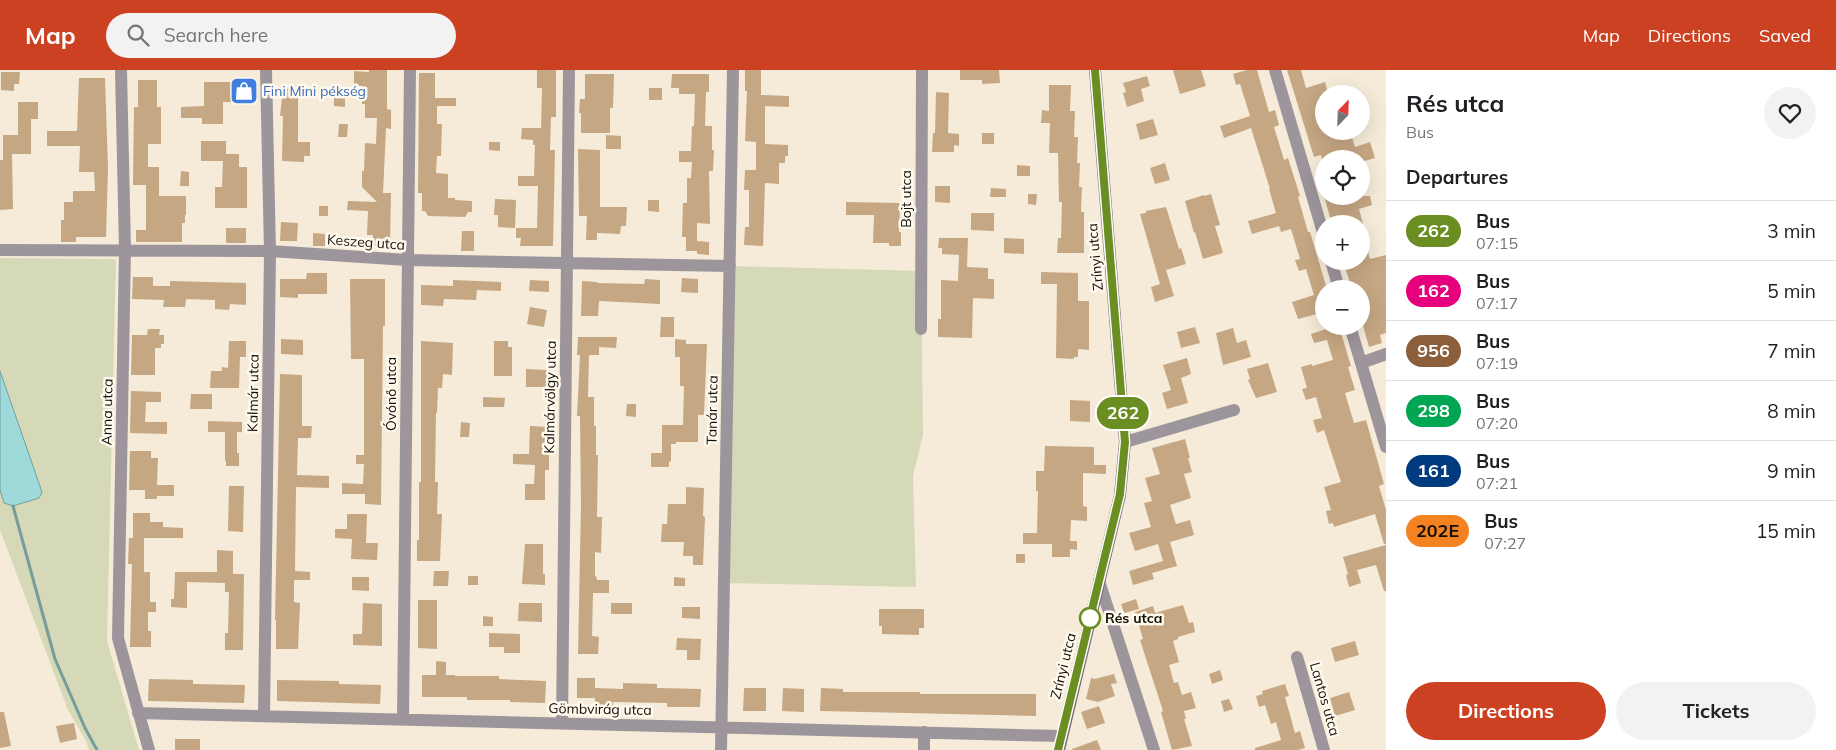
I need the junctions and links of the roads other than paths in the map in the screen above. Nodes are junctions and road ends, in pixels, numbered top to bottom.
1 (121, 70) edge
2 (266, 70) edge
3 (410, 70) edge
4 (570, 70) edge
5 (733, 70) edge
6 (922, 70) edge
7 (1095, 70) edge
8 (1275, 70) edge
9 (1318, 215) edge
10 (0, 250) edge
11 (125, 250) junction
12 (270, 251) junction
13 (407, 260) junction
14 (566, 263) junction
15 (730, 266) junction
16 (921, 329) dead end
17 (1353, 335) edge
18 (1386, 354) edge
19 (1362, 363) junction
20 (1234, 410) dead end
21 (1125, 442) junction
22 (1386, 447) edge
23 (1099, 581) junction
24 (1298, 657) dead end
25 (138, 713) junction
26 (264, 716) junction
27 (403, 719) junction
28 (562, 724) junction
29 (721, 727) junction
30 (924, 732) junction
31 (1061, 736) junction
32 (149, 750) edge
33 (721, 750) edge
34 (924, 750) edge
35 (1058, 750) edge
36 (1154, 750) edge
37 (1324, 750) edge

1 - 11 street, Anna utca
2 - 12 street, Kalmár utca
3 - 13 street, Óvónő utca
4 - 14 street, Kalmárvölgy utca
5 - 15 street, Tanár utca
6 - 16 street, Bojt utca
7 - 21 main road, Zrínyi utca
8 - 9 street
10 - 11 street, Keszeg utca
11 - 12 street, Keszeg utca
11 - 25 street, Anna utca
12 - 13 street, Keszeg utca
12 - 26 street, Kalmár utca
13 - 14 street, Keszeg utca
13 - 27 street, Óvónő utca
14 - 15 street, Keszeg utca
14 - 28 street, Kalmárvölgy utca
15 - 29 street, Tanár utca
17 - 19 street
18 - 19 street
19 - 22 street
20 - 21 street
21 - 23 main road, Zrínyi utca
23 - 31 main road, Zrínyi utca
23 - 36 street
24 - 37 street, Lantos utca
25 - 26 street, Gömbvirág utca
25 - 32 street, Anna utca
26 - 27 street, Gömbvirág utca
27 - 28 street, Gömbvirág utca
28 - 29 street, Gömbvirág utca
29 - 30 street, Gömbvirág utca
29 - 33 street, Tanár utca
30 - 31 street, Gömbvirág utca
30 - 34 street
31 - 35 main road, Zrínyi utca

